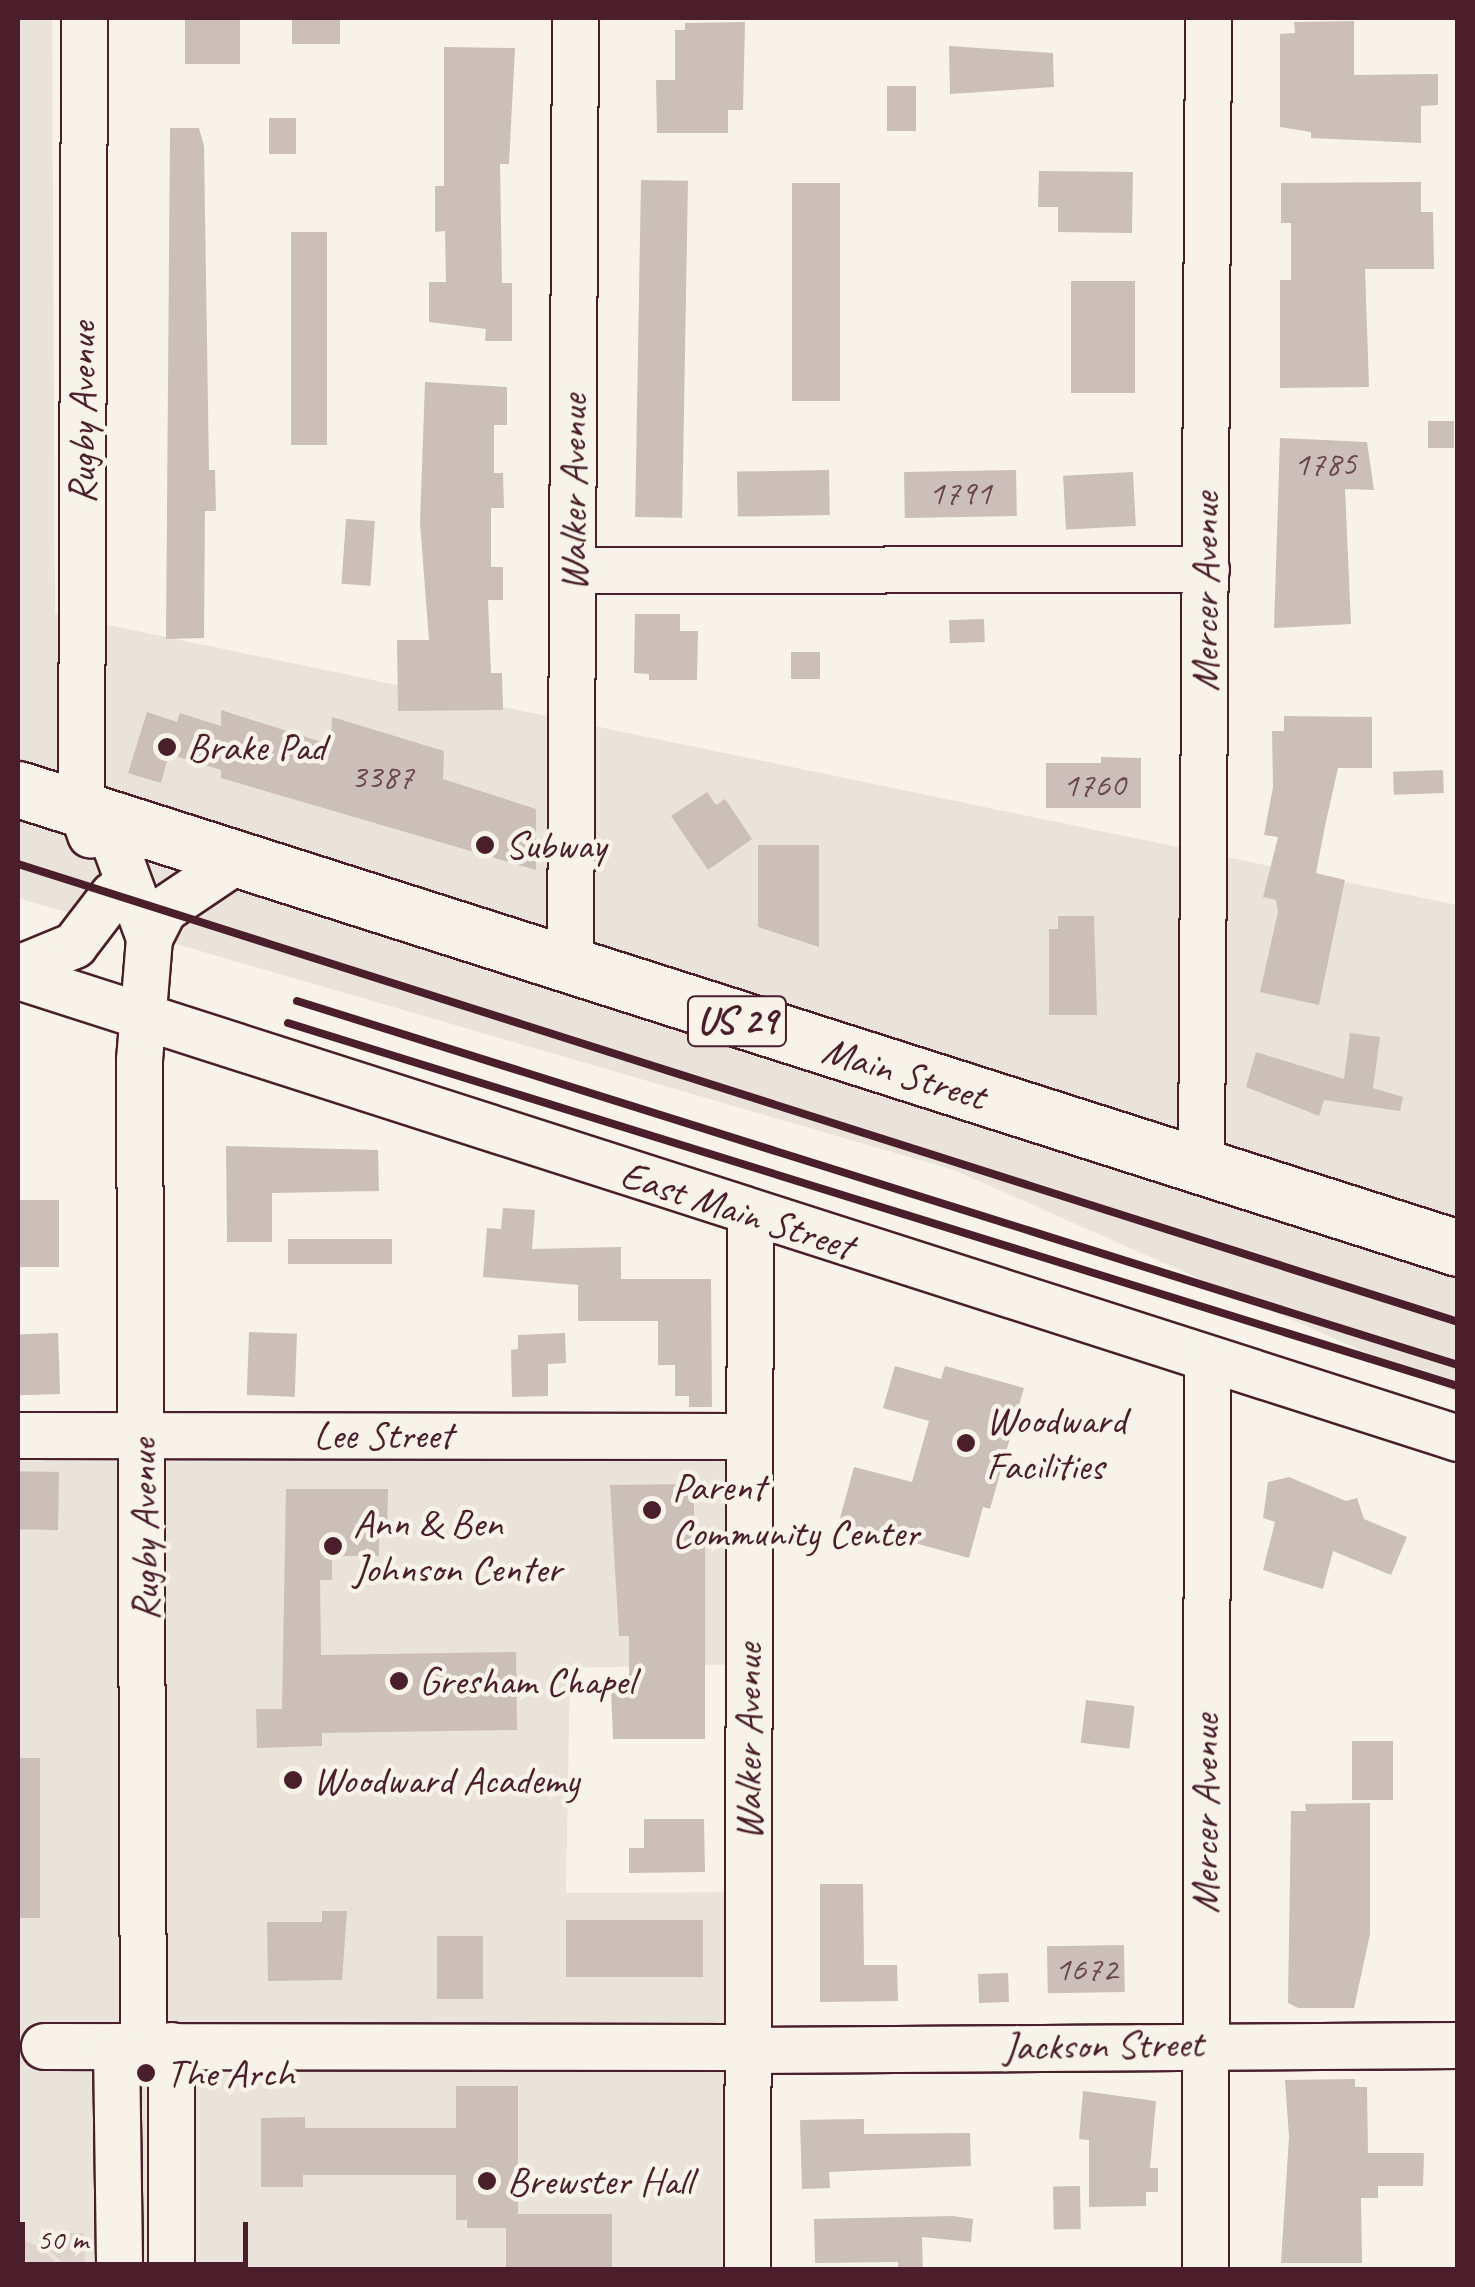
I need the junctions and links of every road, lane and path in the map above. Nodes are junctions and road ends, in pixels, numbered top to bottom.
1 (84, 18) edge
2 (575, 18) edge
3 (1208, 18) edge
4 (1206, 569) junction
5 (572, 570) junction
6 (18, 789) edge
7 (81, 808) junction
8 (238, 858) junction
9 (112, 894) junction
10 (148, 938) junction
11 (18, 968) edge
12 (570, 968) junction
13 (18, 976) edge
14 (144, 1015) junction
15 (1201, 1167) junction
16 (750, 1215) junction
17 (1458, 1248) edge
18 (1207, 1359) junction
19 (142, 1434) junction
20 (18, 1435) edge
21 (749, 1436) junction
22 (1458, 1438) edge
23 (1204, 2044) junction
24 (143, 2045) junction
25 (1458, 2045) edge
26 (44, 2046) dead end
27 (742, 2049) junction
28 (118, 2270) edge
29 (172, 2270) edge
30 (747, 2270) edge
31 (1205, 2270) edge

1 - 7 street, Rugby Avenue
2 - 5 street, Walker Avenue
3 - 4 street, Mercer Avenue
4 - 5 street
4 - 15 street, Mercer Avenue
5 - 12 street, Walker Avenue
6 - 7 main road, Main Street / US 29
7 - 8 main road, Main Street / US 29
7 - 9 street, Rugby Avenue
7 - 10 street, Rugby Avenue
8 - 10 street
8 - 12 main road, Main Street / US 29
9 - 11 street
9 - 14 street, Rugby Avenue
10 - 14 street, Rugby Avenue
12 - 15 main road, Main Street / US 29
13 - 14 street, East Main Street
14 - 16 street, East Main Street
14 - 19 street, Rugby Avenue
15 - 17 main road, Main Street / US 29
16 - 18 street, East Main Street
16 - 21 street, Walker Avenue
18 - 22 street, East Main Street
18 - 23 street, Mercer Avenue
19 - 20 street, Lee Street
19 - 21 street, Lee Street
19 - 24 street, Rugby Avenue
21 - 27 street, Walker Avenue
23 - 25 street, Jackson Street
23 - 27 street, Jackson Street
23 - 31 street, Mercer Avenue
24 - 26 street, Jackson Street
24 - 27 street, Jackson Street
24 - 28 street
24 - 29 street
27 - 30 street, Walker Avenue

